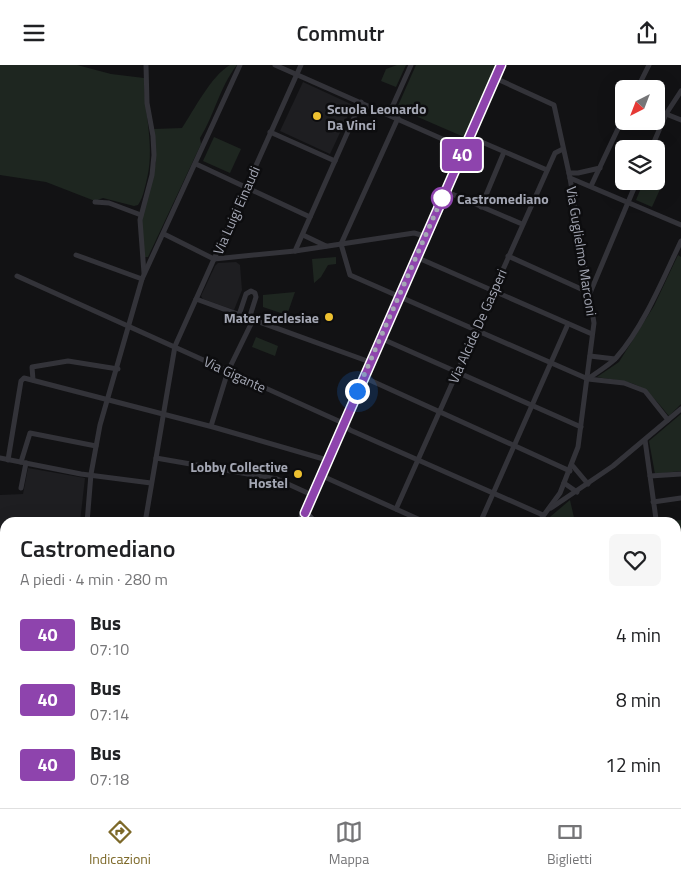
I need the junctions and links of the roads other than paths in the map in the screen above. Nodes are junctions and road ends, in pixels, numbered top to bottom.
1 (146, 65) edge
2 (240, 65) edge
3 (275, 65) edge
4 (302, 65) edge
5 (411, 65) edge
6 (501, 65) edge
7 (649, 65) edge
8 (297, 74) junction
9 (496, 79) junction
10 (642, 80) edge
11 (681, 91) edge
12 (361, 102) junction
13 (389, 114) junction
14 (666, 114) junction
15 (398, 119) junction
16 (681, 120) edge
17 (617, 130) edge
18 (270, 132) junction
19 (470, 137) junction
20 (655, 140) edge
21 (453, 143) junction
22 (465, 149) junction
23 (563, 149) junction
24 (504, 152) junction
25 (335, 161) junction
26 (196, 164) junction
27 (600, 167) junction
28 (547, 170) junction
29 (569, 175) junction
30 (591, 186) junction
31 (246, 187) junction
32 (633, 190) edge
33 (445, 191) junction
34 (95, 202) dead end
35 (628, 202) junction
36 (480, 207) junction
37 (141, 215) junction
38 (310, 217) junction
39 (522, 224) junction
40 (681, 225) edge
41 (164, 234) junction
42 (302, 235) junction
43 (426, 235) junction
44 (681, 241) edge
45 (341, 244) junction
46 (326, 247) junction
47 (295, 251) junction
48 (76, 255) dead end
49 (508, 256) junction
50 (416, 257) junction
51 (214, 259) junction
52 (598, 274) junction
53 (587, 275) junction
54 (17, 276) dead end
55 (143, 276) junction
56 (492, 291) junction
57 (590, 293) junction
58 (399, 296) junction
59 (196, 299) junction
60 (239, 315) junction
61 (251, 319) junction
62 (128, 325) junction
63 (568, 325) junction
64 (475, 330) junction
65 (592, 334) junction
66 (380, 338) junction
67 (175, 346) junction
68 (590, 356) junction
69 (615, 359) junction
70 (370, 363) junction
71 (551, 363) junction
72 (118, 369) junction
73 (228, 371) junction
74 (456, 372) junction
75 (363, 377) junction
76 (588, 379) junction
77 (33, 380) junction
78 (108, 400) junction
79 (533, 406) junction
80 (681, 409) edge
81 (438, 413) junction
82 (163, 414) junction
83 (668, 420) junction
84 (343, 423) junction
85 (211, 426) junction
86 (581, 427) junction
87 (645, 440) junction
88 (96, 446) junction
89 (515, 447) junction
90 (0, 458) edge
91 (156, 458) junction
92 (8, 459) junction
93 (327, 460) junction
94 (418, 460) junction
95 (23, 462) junction
96 (571, 468) junction
97 (91, 474) junction
98 (681, 474) edge
99 (320, 475) junction
100 (650, 476) junction
101 (151, 483) junction
102 (564, 483) junction
103 (588, 485) junction
104 (21, 488) dead end
105 (577, 492) junction
106 (493, 493) junction
107 (312, 495) junction
108 (681, 498) edge
109 (653, 502) junction
110 (396, 509) junction
111 (548, 510) junction
112 (305, 513) junction
113 (543, 515) joint
114 (87, 517) edge
115 (146, 517) edge
116 (303, 517) edge
117 (309, 517) edge
118 (414, 517) edge
119 (483, 517) edge
120 (656, 517) edge

1 - 37 street
2 - 26 street
3 - 8 street
4 - 8 street, Via Luigi Einaudi
5 - 13 street
6 - 9 main road
7 - 10 street
8 - 12 street
8 - 18 street, Via Luigi Einaudi
9 - 19 main road
9 - 23 street, Via Guglielmo Marconi
11 - 14 street
12 - 13 street
12 - 25 street
13 - 15 street
14 - 16 street
14 - 20 street
15 - 21 street
15 - 45 street
17 - 27 street
18 - 25 street
18 - 31 street, Via Luigi Einaudi
19 - 21 street
19 - 22 main road
19 - 24 street
21 - 22 street
22 - 33 main road
23 - 28 street, Via Alcide De Gasperi
23 - 29 street, Via Guglielmo Marconi
24 - 28 street
24 - 36 street
25 - 38 street
26 - 31 street
26 - 41 street
27 - 29 street
27 - 30 street
28 - 39 street, Via Alcide De Gasperi
29 - 30 street
29 - 53 street, Via Guglielmo Marconi
30 - 35 street
31 - 38 street
31 - 51 street, Via Luigi Einaudi
32 - 35 street
33 - 36 street
33 - 43 main road
34 - 37 street
35 - 40 street
35 - 52 street
36 - 39 street
37 - 55 street
38 - 42 street
39 - 49 street, Via Alcide De Gasperi
41 - 51 street
41 - 55 street
42 - 46 street
42 - 47 street
43 - 45 street
43 - 50 main road
44 - 69 street
45 - 46 street
45 - 58 street
46 - 47 street
47 - 51 street
48 - 55 street
49 - 56 street, Via Alcide De Gasperi
49 - 57 street
50 - 56 street
50 - 58 main road
51 - 59 street, Via Luigi Einaudi
52 - 53 street
52 - 57 street
53 - 57 street, Via Guglielmo Marconi
54 - 62 street, Via Gigante
55 - 62 street
56 - 63 street
56 - 64 street, Via Alcide De Gasperi
57 - 65 street, Via Guglielmo Marconi
58 - 64 street
58 - 66 main road
59 - 60 street
59 - 67 street, Via Luigi Einaudi
60 - 61 street
60 - 61 street
61 - 70 street
61 - 73 street
62 - 67 street, Via Gigante
62 - 72 street
63 - 65 street
63 - 71 street
64 - 71 street
64 - 74 street, Via Alcide De Gasperi
65 - 68 street, Via Guglielmo Marconi
66 - 70 main road
66 - 74 street
67 - 73 street, Via Gigante
67 - 82 street, Via Luigi Einaudi
68 - 69 street
68 - 76 street, Via Guglielmo Marconi
69 - 76 street
70 - 75 main road
71 - 76 street
71 - 79 street
72 - 77 street
72 - 78 street
73 - 84 street, Via Gigante
73 - 85 street
74 - 79 street
74 - 81 street, Via Alcide De Gasperi
75 - 81 street
75 - 84 main road
76 - 83 street
76 - 86 street, Via Guglielmo Marconi
77 - 78 street
77 - 92 street
78 - 82 street
78 - 88 street
79 - 86 street
79 - 89 street
80 - 83 street
81 - 89 street
81 - 94 street, Via Alcide De Gasperi
82 - 85 street
82 - 91 street, Via Luigi Einaudi
83 - 87 street
84 - 93 main road
84 - 94 street, Via Gigante
85 - 93 street
86 - 96 street, Via Guglielmo Marconi
87 - 100 street
87 - 103 street
88 - 95 street
88 - 97 street
89 - 96 street
89 - 106 street
90 - 92 street
91 - 101 street, Via Luigi Einaudi
91 - 107 street
92 - 95 street
93 - 99 main road
94 - 106 street, Via Gigante
94 - 110 street, Via Alcide De Gasperi
95 - 97 street
95 - 104 street
96 - 102 street, Via Guglielmo Marconi
96 - 103 street
97 - 101 street
97 - 114 street
98 - 100 street
99 - 107 main road
99 - 110 street
100 - 109 street
101 - 115 street, Via Luigi Einaudi
102 - 105 street
102 - 111 street, Via Guglielmo Marconi
103 - 105 street
105 - 111 street
106 - 113 street, Via Gigante
106 - 119 street
107 - 112 main road
108 - 109 street
109 - 120 street
110 - 118 street
111 - 113 street, Via Guglielmo Marconi
112 - 116 main road
112 - 117 main road

